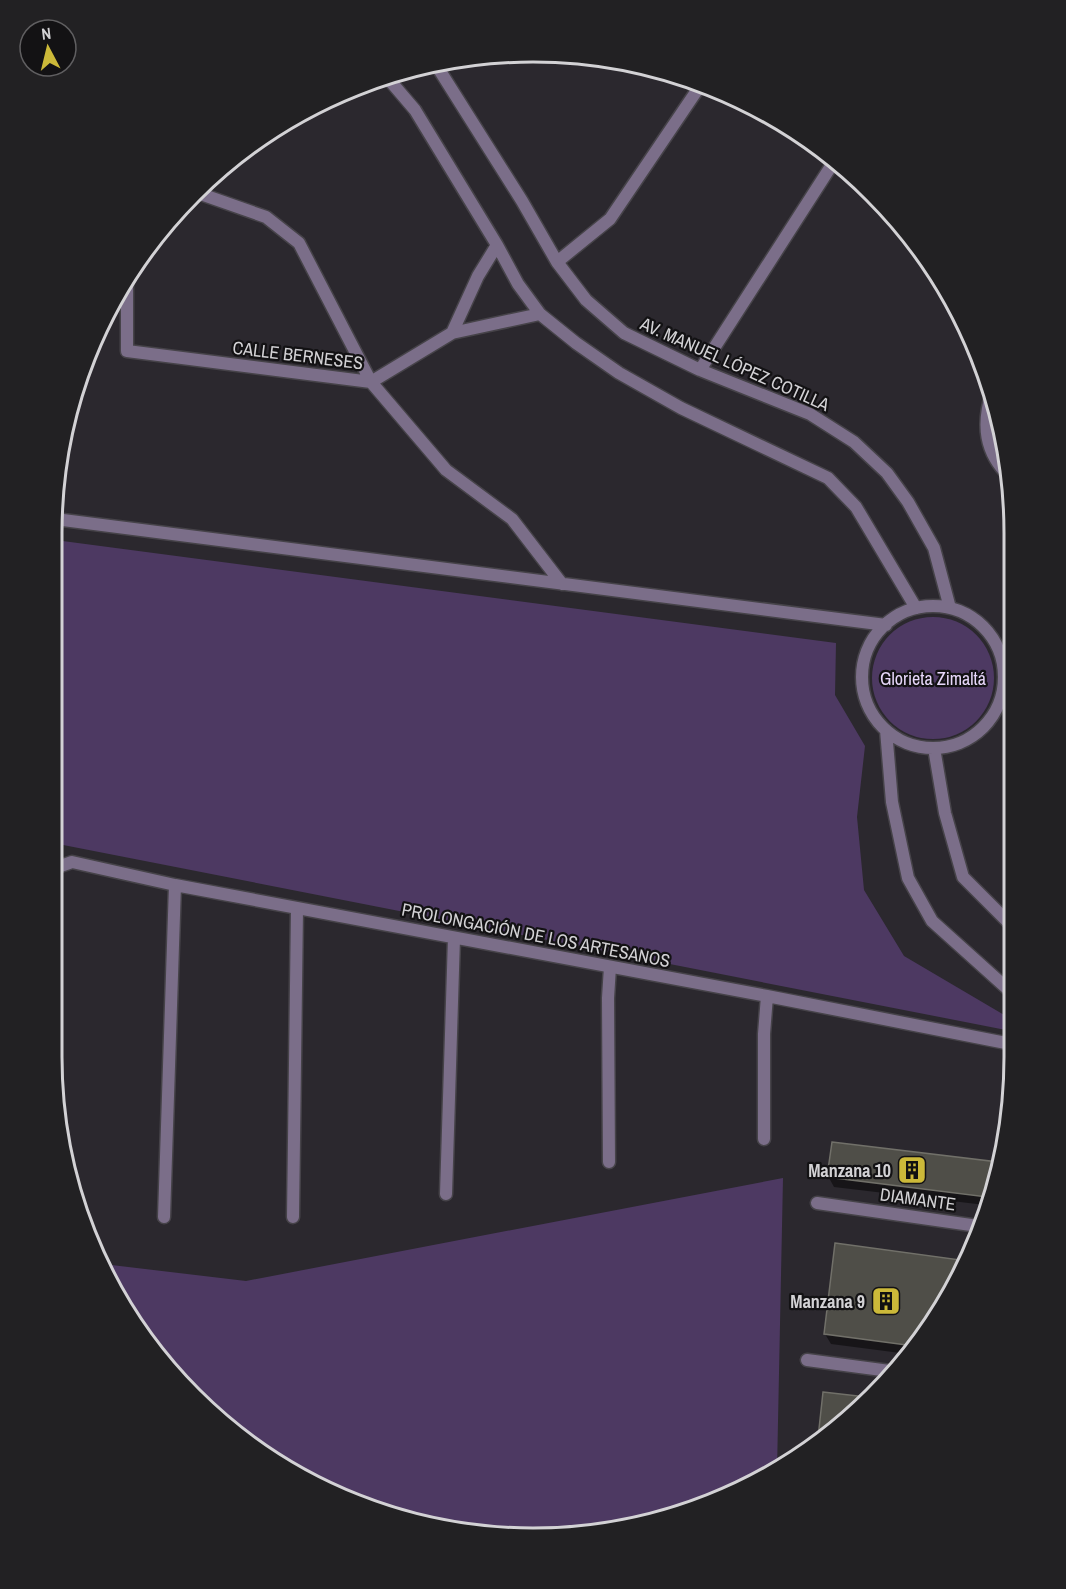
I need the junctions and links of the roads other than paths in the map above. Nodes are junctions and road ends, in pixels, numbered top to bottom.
1 (440, 71) edge
2 (392, 84) edge
3 (697, 91) edge
4 (830, 167) edge
5 (205, 195) edge
6 (497, 245) junction
7 (557, 262) junction
8 (127, 294) edge
9 (540, 314) junction
10 (452, 333) junction
11 (700, 370) junction
12 (371, 382) junction
13 (987, 408) edge
14 (999, 462) edge
15 (62, 520) edge
16 (562, 584) junction
17 (916, 608) junction
18 (950, 608) junction
19 (886, 625) junction
20 (1000, 651) junction
21 (1004, 652) edge
22 (886, 730) junction
23 (934, 748) junction
24 (62, 867) edge
25 (175, 885) junction
26 (297, 909) junction
27 (1004, 918) edge
28 (454, 938) junction
29 (610, 967) junction
30 (1004, 986) edge
31 (767, 996) junction
32 (1004, 1043) edge
33 (764, 1139) dead end
34 (609, 1162) dead end
35 (446, 1194) dead end
36 (817, 1203) dead end
37 (164, 1217) dead end
38 (293, 1217) dead end
39 (973, 1225) edge
40 (807, 1360) dead end
41 (884, 1370) edge

1 - 7 street, AV. MANUEL LÓPEZ COTILLA
2 - 6 street
3 - 7 street
4 - 11 street
5 - 12 street, CALLE BERNESES
6 - 9 street
6 - 10 street
7 - 11 street, AV. MANUEL LÓPEZ COTILLA
8 - 12 street, CALLE BERNESES
9 - 10 street
9 - 17 street
10 - 12 street
11 - 18 street, AV. MANUEL LÓPEZ COTILLA
12 - 16 street
13 - 14 street
15 - 16 street
16 - 19 street
17 - 18 street
17 - 19 street
18 - 20 street
19 - 22 street
20 - 21 street
20 - 23 street
22 - 23 street
22 - 30 street
23 - 27 street
24 - 25 street, PROLONGACIÓN DE LOS ARTESANOS
25 - 26 street, PROLONGACIÓN DE LOS ARTESANOS
25 - 37 street
26 - 28 street, PROLONGACIÓN DE LOS ARTESANOS
26 - 38 street
28 - 29 street, PROLONGACIÓN DE LOS ARTESANOS
28 - 35 street
29 - 31 street, PROLONGACIÓN DE LOS ARTESANOS
29 - 34 street
31 - 32 street, PROLONGACIÓN DE LOS ARTESANOS
31 - 33 street
36 - 39 street, DIAMANTE
40 - 41 street

